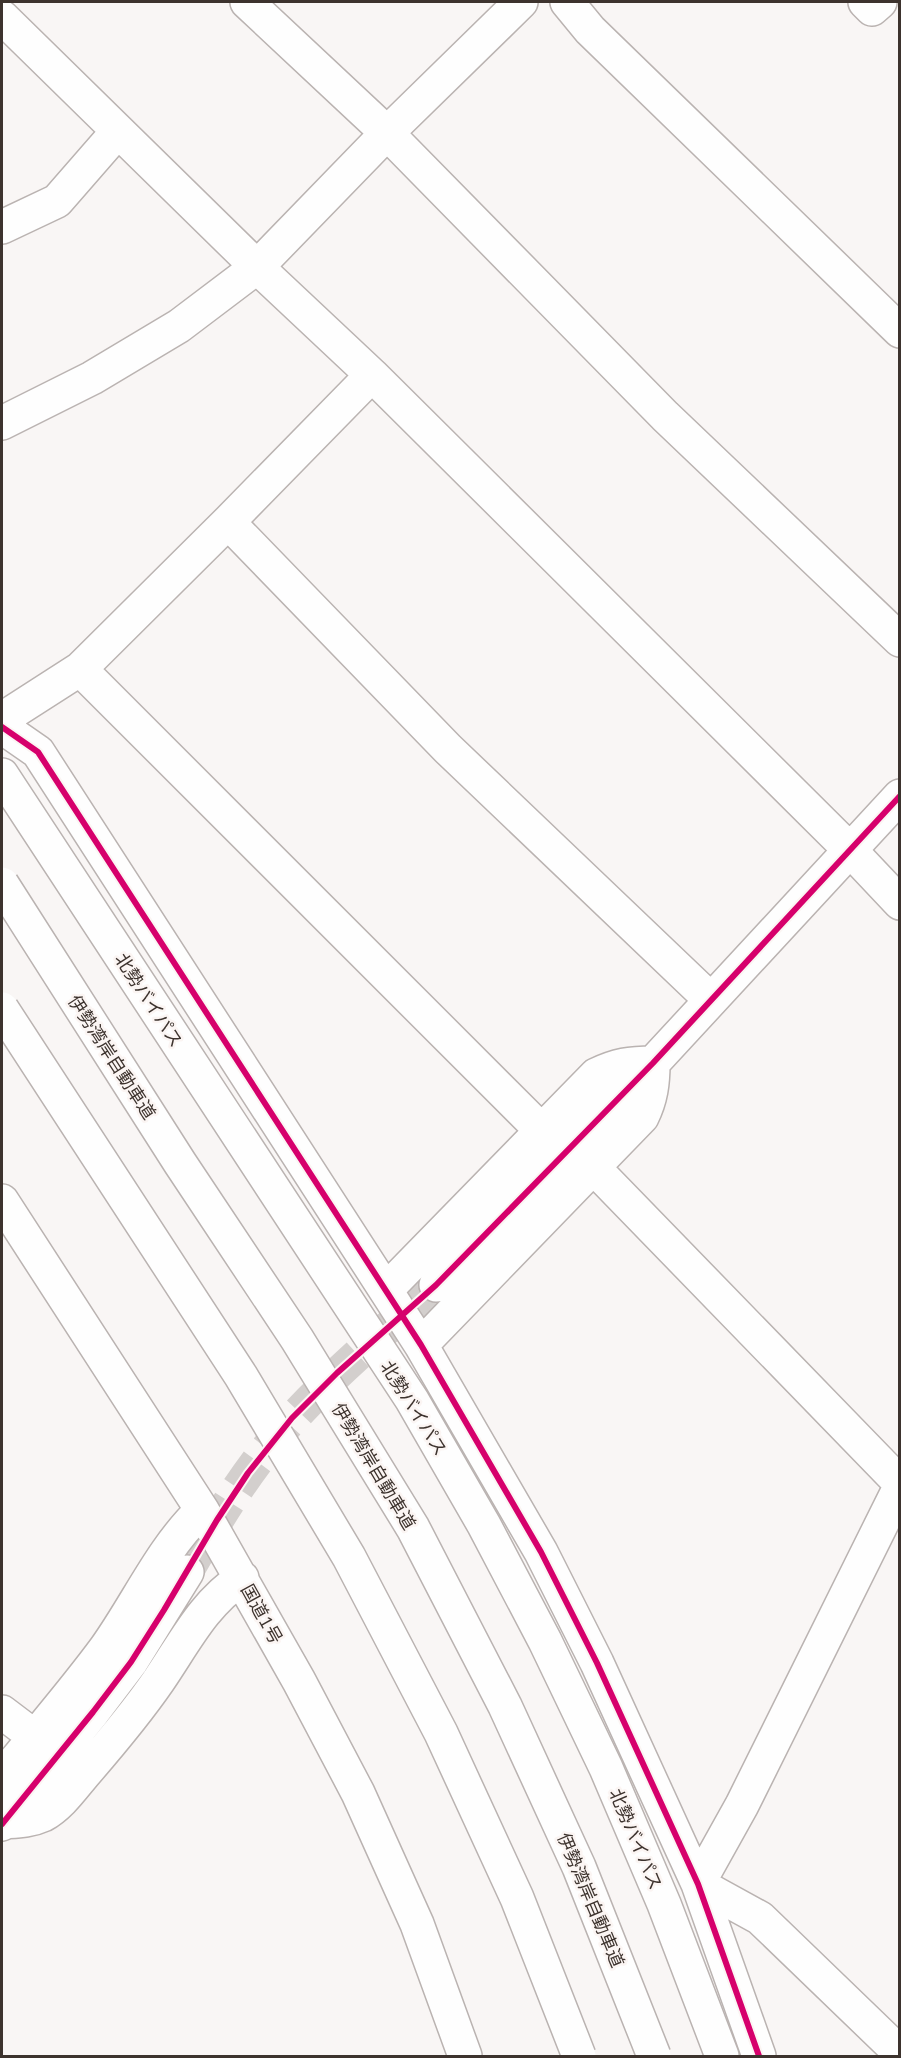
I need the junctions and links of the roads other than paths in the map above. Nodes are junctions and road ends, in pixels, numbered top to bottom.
1 (247, 2) edge
2 (521, 2) edge
3 (567, 2) edge
4 (864, 2) edge
5 (880, 2) edge
6 (2, 17) edge
7 (118, 131) junction
8 (387, 133) junction
9 (2, 227) edge
10 (257, 267) junction
11 (900, 331) edge
12 (372, 375) junction
13 (2, 423) edge
14 (228, 522) junction
15 (900, 640) edge
16 (80, 669) junction
17 (2, 719) edge
18 (2, 727) edge
19 (2, 775) edge
20 (900, 796) edge
21 (850, 850) junction
22 (2, 884) edge
23 (900, 903) edge
24 (711, 1000) junction
25 (2, 1009) edge
26 (653, 1063) junction
27 (541, 1131) junction
28 (594, 1168) junction
29 (2, 1201) edge
30 (436, 1286) tunnel mouth
31 (386, 1290) junction
32 (421, 1345) junction
33 (900, 1485) edge
34 (202, 1510) junction
35 (187, 1572) tunnel mouth
36 (242, 1578) junction
37 (2, 1712) edge
38 (35, 1737) junction
39 (2, 1823) edge
40 (698, 1884) junction
41 (900, 2053) edge
42 (465, 2056) edge
43 (579, 2056) edge
44 (654, 2056) edge
45 (722, 2056) edge
46 (759, 2056) edge

1 - 8 main road
2 - 8 main road
3 - 11 main road
4 - 5 main road
6 - 7 main road
7 - 9 main road
7 - 10 main road
8 - 10 main road
8 - 15 main road
10 - 12 main road
10 - 13 main road
12 - 14 main road
12 - 21 main road
14 - 16 main road
14 - 24 main road
16 - 17 main road
16 - 27 main road
18 - 31 main road
19 - 45 main road, 北勢バイパス
20 - 21 main road
21 - 23 main road
21 - 24 main road
22 - 44 main road, 伊勢湾岸自動車道, bridge
24 - 26 main road
25 - 43 main road, bridge
26 - 27 main road
26 - 28 main road
26 - 30 main road
27 - 31 main road
28 - 32 main road
28 - 33 main road
29 - 34 main road, 国道1号
31 - 32 main road
32 - 40 main road
33 - 40 main road
34 - 36 main road, 国道1号
34 - 38 main road
35 - 39 main road
36 - 39 main road
36 - 42 main road, 国道1号
37 - 38 main road
38 - 39 main road
40 - 41 main road
40 - 46 main road

